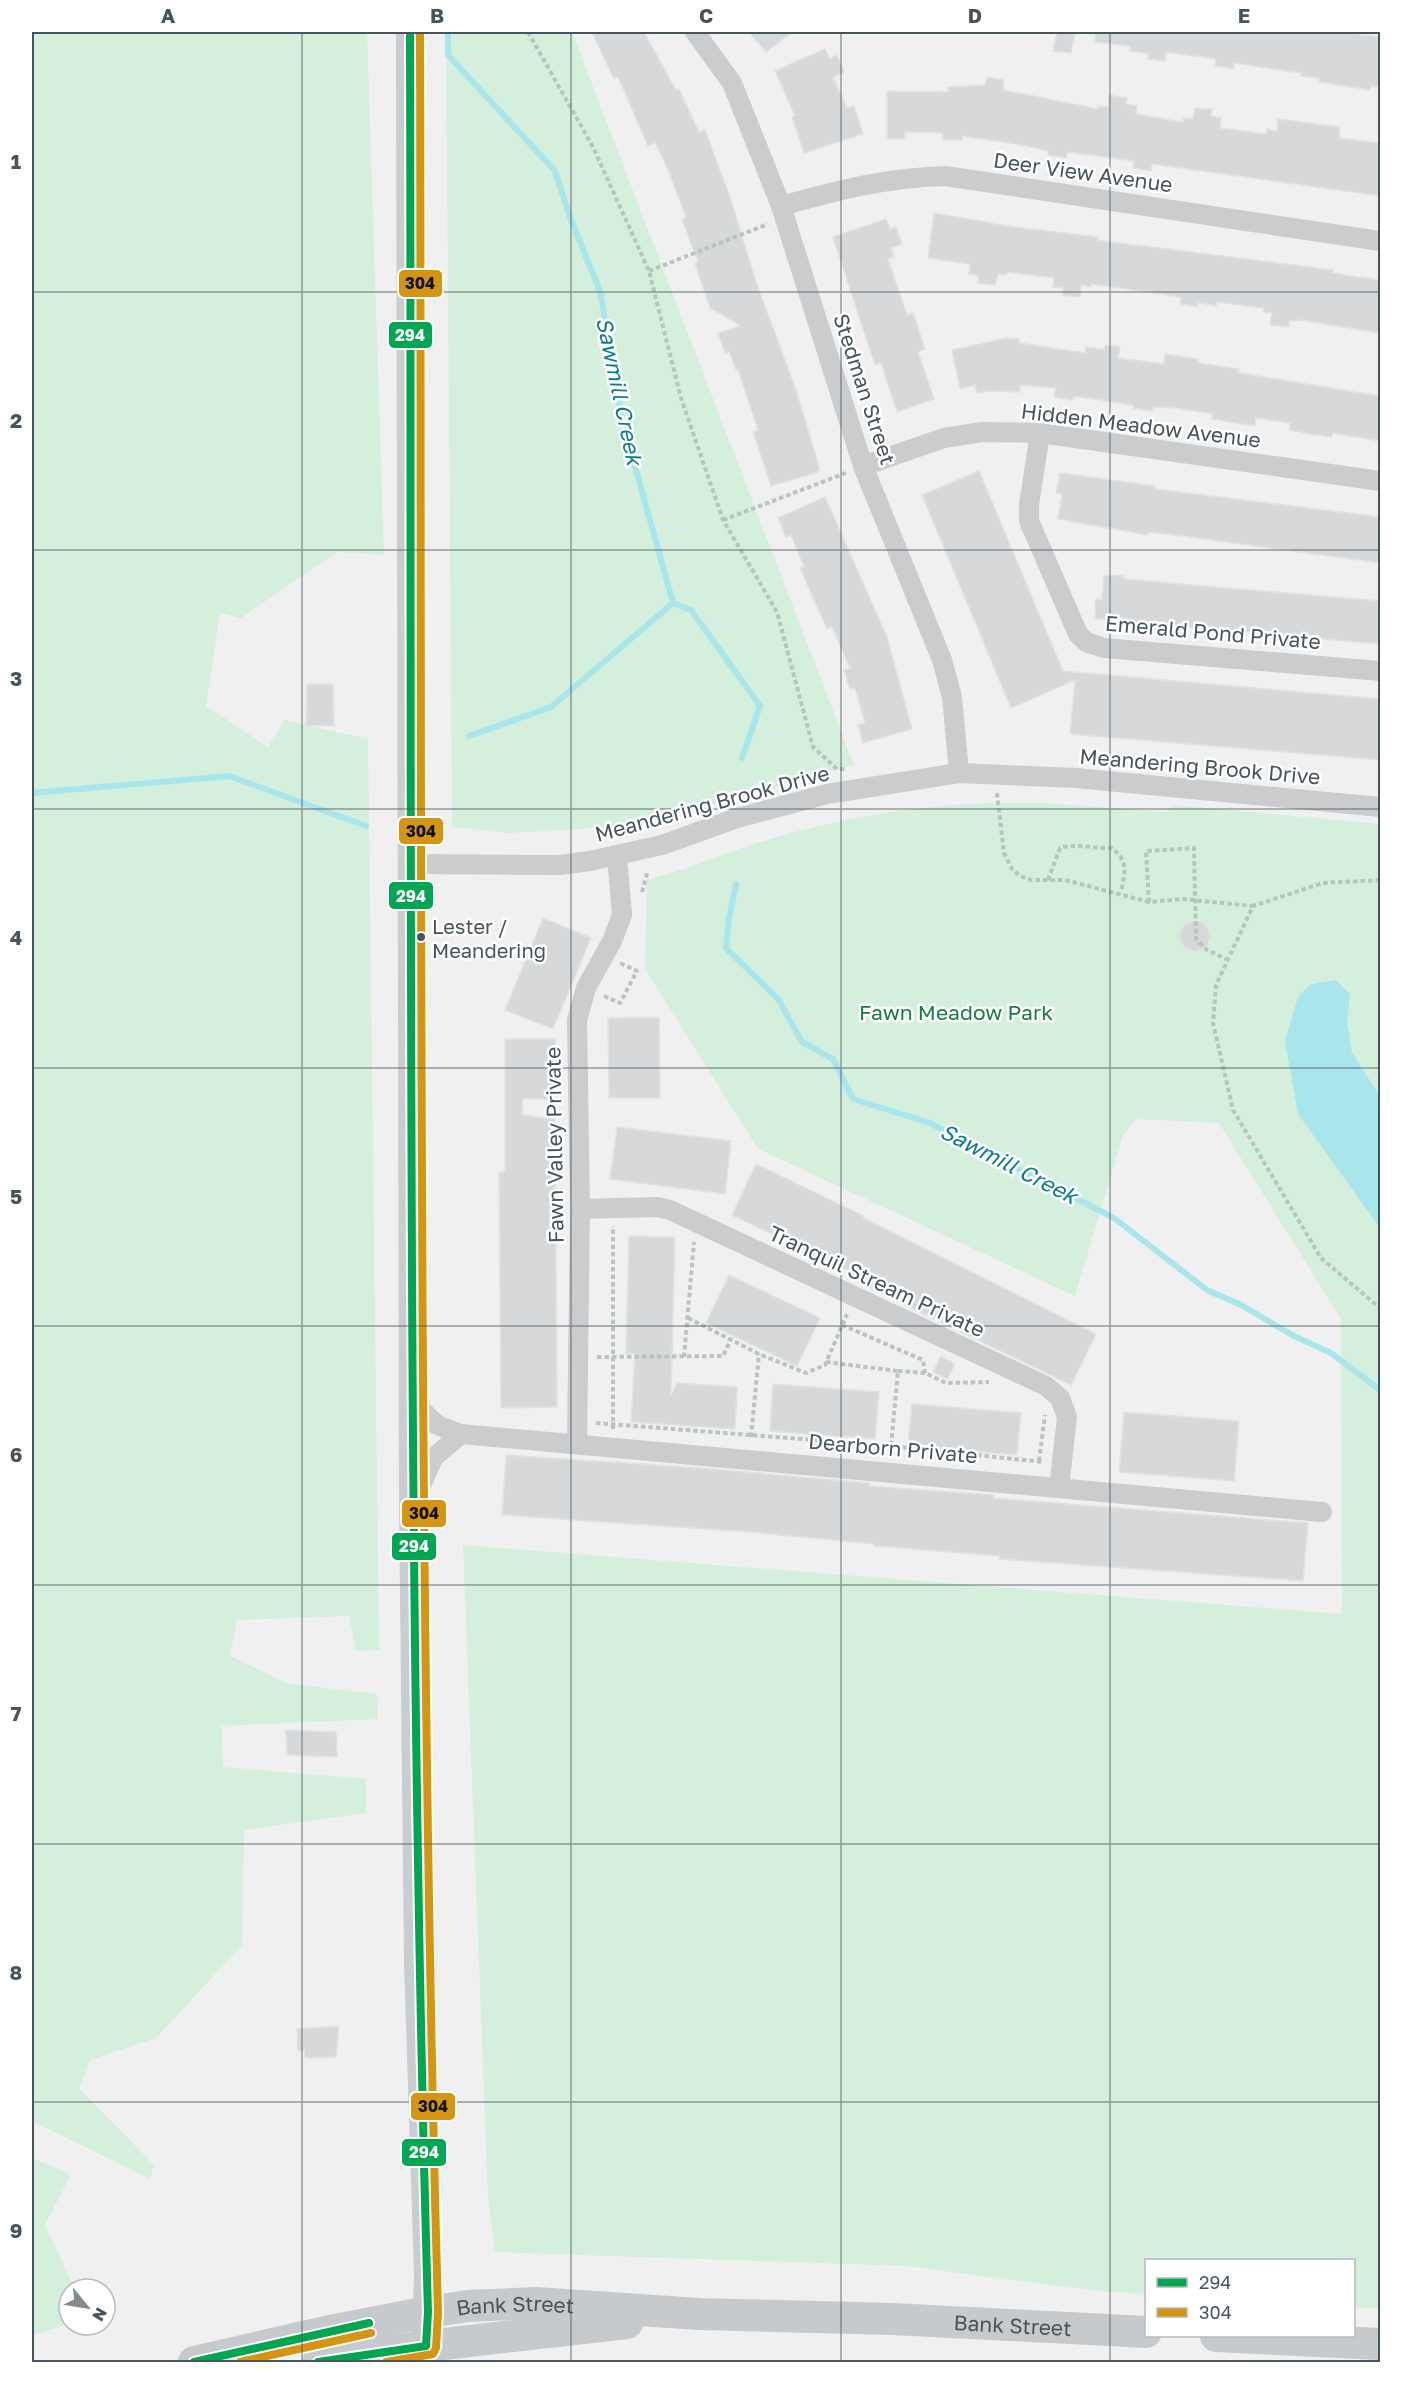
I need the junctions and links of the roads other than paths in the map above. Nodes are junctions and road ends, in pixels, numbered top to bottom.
1 (410, 32) edge
2 (694, 32) edge
3 (783, 212) junction
4 (1380, 241) edge
5 (1040, 433) junction
6 (863, 466) junction
7 (1380, 481) edge
8 (1380, 671) edge
9 (959, 773) junction
10 (1380, 807) edge
11 (617, 856) junction
12 (414, 864) junction
13 (580, 1209) junction
14 (413, 1402) junction
15 (461, 1434) junction
16 (577, 1444) junction
17 (1059, 1488) junction
18 (413, 1506) junction
19 (1322, 1512) dead end
20 (428, 2312) junction
21 (699, 2314) junction
22 (1145, 2332) edge
23 (1236, 2337) edge
24 (1380, 2344) edge
25 (426, 2346) junction
26 (194, 2362) edge
27 (318, 2362) edge

1 - 12 main road
2 - 3 street, Stedman Street
3 - 4 street, Deer View Avenue
3 - 6 street, Stedman Street
5 - 6 street, Hidden Meadow Avenue
5 - 7 street, Hidden Meadow Avenue
5 - 8 street, Emerald Pond Private
6 - 9 street, Stedman Street
9 - 10 street, Meandering Brook Drive
9 - 11 street, Meandering Brook Drive
11 - 12 street, Meandering Brook Drive
11 - 13 street, Fawn Valley Private
12 - 14 main road
13 - 16 street, Fawn Valley Private
13 - 17 street, Tranquil Stream Private
14 - 15 street, Dearborn Private
14 - 18 main road
15 - 16 street, Dearborn Private
15 - 18 street
16 - 17 street, Dearborn Private
17 - 19 street, Dearborn Private
18 - 20 main road
20 - 21 main road, Bank Street
20 - 25 main road
20 - 26 main road, Bank Street
21 - 22 main road, Bank Street
21 - 25 main road, Bank Street
23 - 24 main road
25 - 27 main road, Bank Street

